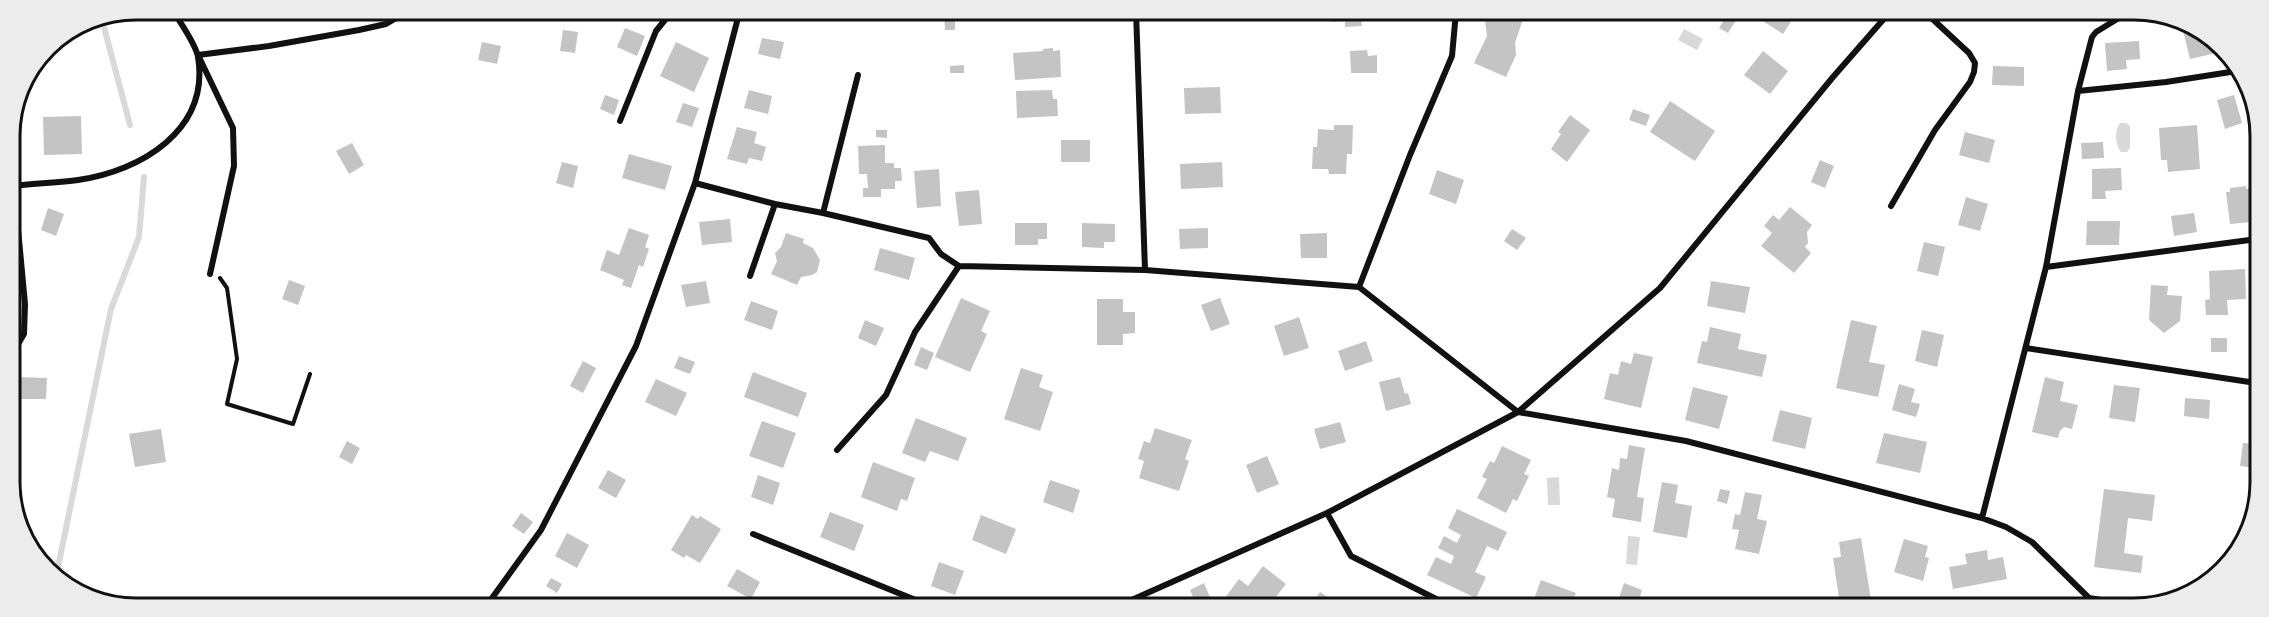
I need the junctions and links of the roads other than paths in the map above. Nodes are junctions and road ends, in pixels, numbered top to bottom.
1 (178, 20) edge
2 (393, 20) edge
3 (665, 20) edge
4 (737, 20) edge
5 (1136, 20) edge
6 (1455, 20) edge
7 (1883, 20) edge
8 (1934, 20) edge
9 (2116, 20) edge
10 (198, 55) junction
11 (2231, 72) edge
12 (858, 75) dead end
13 (2078, 91) junction
14 (620, 121) dead end
15 (695, 183) junction
16 (20, 185) edge
17 (775, 204) junction
18 (1891, 206) dead end
19 (823, 213) junction
20 (2250, 240) edge
21 (20, 259) edge
22 (959, 266) junction
23 (2046, 267) junction
24 (1145, 270) junction
25 (210, 271) road end
26 (750, 276) dead end
27 (1359, 287) junction
28 (20, 340) edge
29 (2026, 348) junction
30 (2250, 381) edge
31 (1518, 411) junction
32 (837, 450) dead end
33 (1327, 513) junction
34 (1982, 518) junction
35 (753, 534) dead end
36 (1433, 597) edge
37 (2088, 597) edge
38 (492, 598) edge
39 (910, 598) edge
40 (1137, 598) edge

1 - 10 street
2 - 10 street
3 - 14 street
4 - 15 street
5 - 24 street
6 - 27 street
7 - 31 street
8 - 18 street
9 - 13 street
10 - 16 street
10 - 25 street
11 - 13 street
12 - 19 street
13 - 23 street
15 - 17 street
15 - 38 street
17 - 19 street
17 - 26 street
19 - 22 street
20 - 23 street
21 - 28 street
22 - 24 street
22 - 32 street
23 - 29 street
24 - 27 street
27 - 31 street
29 - 30 street
29 - 34 street
31 - 33 street
31 - 34 street
33 - 36 street
33 - 40 street
34 - 37 street
35 - 39 street

